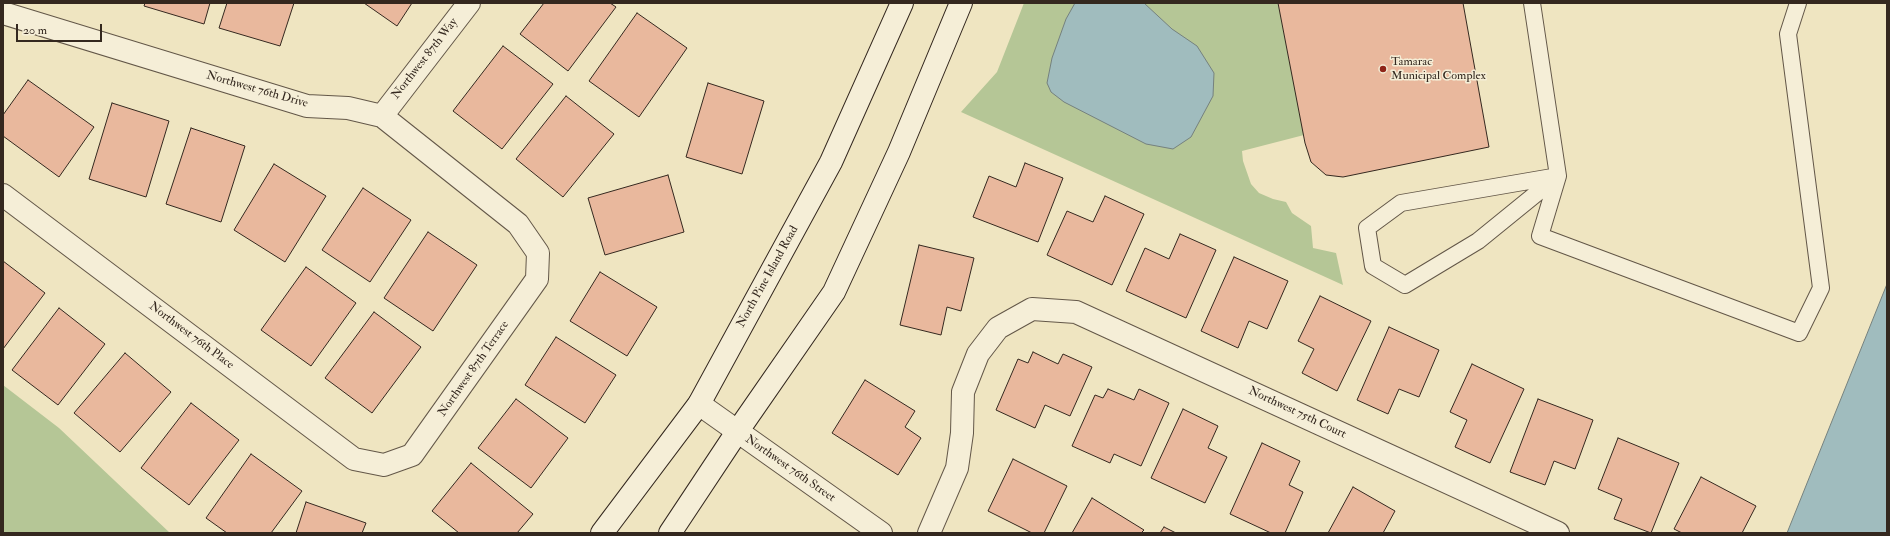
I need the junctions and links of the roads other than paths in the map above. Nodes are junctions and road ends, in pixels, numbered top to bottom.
1 (469, 3) edge
2 (902, 3) edge
3 (961, 3) edge
4 (1532, 3) edge
5 (1798, 3) edge
6 (3, 13) edge
7 (382, 116) junction
8 (1558, 176) junction
9 (3, 196) edge
10 (538, 253) joint
11 (699, 404) junction
12 (737, 432) junction
13 (384, 465) joint
14 (602, 533) edge
15 (670, 533) edge
16 (881, 533) edge
17 (929, 533) edge
18 (1558, 533) edge

1 - 7 street, Northwest 87th Way
2 - 11 street, North Pine Island Road
3 - 12 street
4 - 8 lane
5 - 8 lane
6 - 7 street, Northwest 76th Drive
7 - 10 street, Northwest 76th Drive
8 - 8 lane
9 - 13 street, Northwest 76th Place
10 - 13 street, Northwest 87th Terrace
11 - 12 street, Northwest 76th Street
11 - 14 street, North Pine Island Road
12 - 15 street
12 - 16 street, Northwest 76th Street
17 - 18 street, Northwest 75th Court

